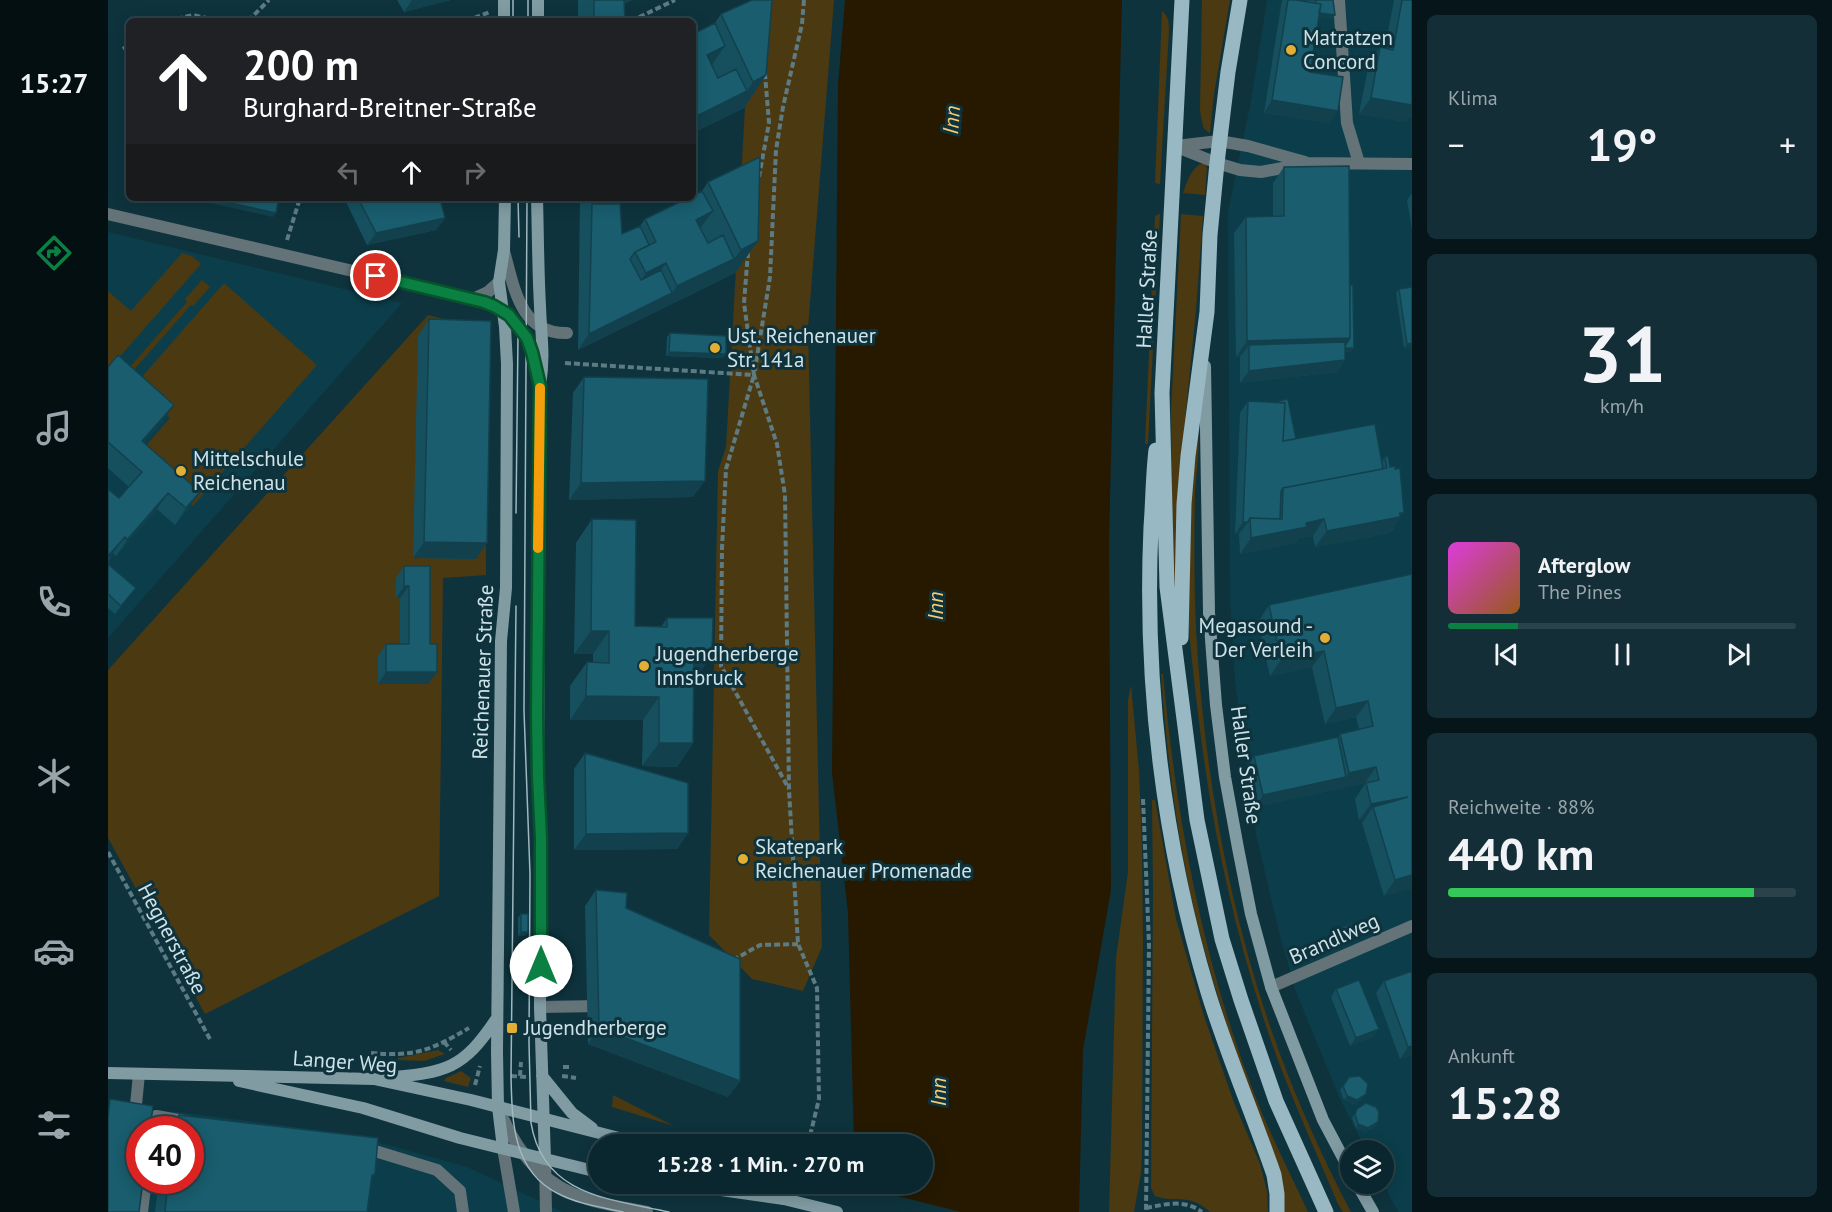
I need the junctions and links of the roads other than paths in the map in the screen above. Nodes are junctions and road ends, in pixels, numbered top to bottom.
1 (504, 0) edge
2 (538, 0) edge
3 (1182, 0) edge
4 (1240, 0) edge
5 (1339, 0) edge
6 (504, 18) edge
7 (538, 18) edge
8 (1219, 141) junction
9 (1174, 146) junction
10 (1217, 163) junction
11 (1308, 163) junction
12 (1359, 163) junction
13 (1412, 164) edge
14 (504, 201) edge
15 (537, 201) edge
16 (108, 214) edge
17 (504, 250) junction
18 (499, 282) junction
19 (473, 299) junction
20 (503, 311) junction
21 (541, 328) junction
22 (567, 333) dead end
23 (1203, 345) junction
24 (540, 386) junction
25 (1162, 393) junction
26 (1180, 688) junction
27 (1412, 926) edge
28 (1271, 987) junction
29 (611, 1006) edge
30 (540, 1007) junction
31 (498, 1017) junction
32 (108, 1073) edge
33 (139, 1074) junction
34 (212, 1075) junction
35 (542, 1076) junction
36 (374, 1080) junction
37 (498, 1107) junction
38 (156, 1116) edge
39 (543, 1119) junction
40 (598, 1132) junction
41 (604, 1134) edge
42 (355, 1146) edge
43 (503, 1148) junction
44 (1340, 1152) edge
45 (521, 1153) junction
46 (545, 1159) junction
47 (588, 1170) edge
48 (545, 1177) junction
49 (144, 1194) edge
50 (749, 1194) edge
51 (770, 1194) edge
52 (1363, 1194) edge
53 (588, 1199) junction
54 (784, 1199) junction
55 (142, 1212) edge
56 (463, 1212) edge
57 (514, 1212) edge
58 (546, 1212) edge
59 (647, 1212) edge
60 (837, 1212) edge
61 (1276, 1212) edge
62 (1326, 1212) edge
63 (1373, 1212) edge

1 - 6 main road
2 - 7 main road
3 - 9 main road, Haller Straße
4 - 8 main road, Haller Straße
5 - 12 street
8 - 9 street
8 - 10 main road, Haller Straße
8 - 11 street
9 - 10 street
9 - 25 main road, Haller Straße
10 - 11 street
10 - 23 main road, Haller Straße
11 - 12 street
12 - 13 street
14 - 17 main road, Reichenauer Straße
15 - 21 main road
16 - 19 street
17 - 18 main road, Reichenauer Straße
17 - 21 street
18 - 19 street
18 - 20 main road, Reichenauer Straße
19 - 20 street
20 - 24 street
20 - 31 main road, Reichenauer Straße
21 - 22 street
21 - 24 main road
23 - 26 main road, Haller Straße
23 - 28 main road, Haller Straße
24 - 30 main road
25 - 26 main road, Haller Straße
25 - 61 main road
26 - 62 main road, Haller Straße
27 - 28 street, Brandlweg
28 - 44 main road, Haller Straße
29 - 30 street
30 - 35 main road
31 - 36 main road
31 - 37 main road, Reichenauer Straße
32 - 33 main road, Langer Weg
33 - 34 main road, Langer Weg
33 - 38 street
34 - 36 main road, Langer Weg
34 - 43 main road, Langer Weg
35 - 39 main road
35 - 40 main road
36 - 37 main road, Langer Weg
37 - 39 main road, Langer Weg
37 - 43 main road, Reichenauer Straße
37 - 45 street
39 - 40 main road, Langer Weg
39 - 46 main road
40 - 41 main road, Langer Weg
42 - 56 street
43 - 45 main road, Langer Weg
43 - 57 street
45 - 46 main road, Langer Weg
45 - 48 street
46 - 47 main road, Langer Weg
46 - 48 street
46 - 53 street
48 - 53 street
48 - 58 street
49 - 55 street
50 - 54 main road
51 - 54 main road
52 - 63 main road
53 - 59 street
54 - 60 main road, bridge

